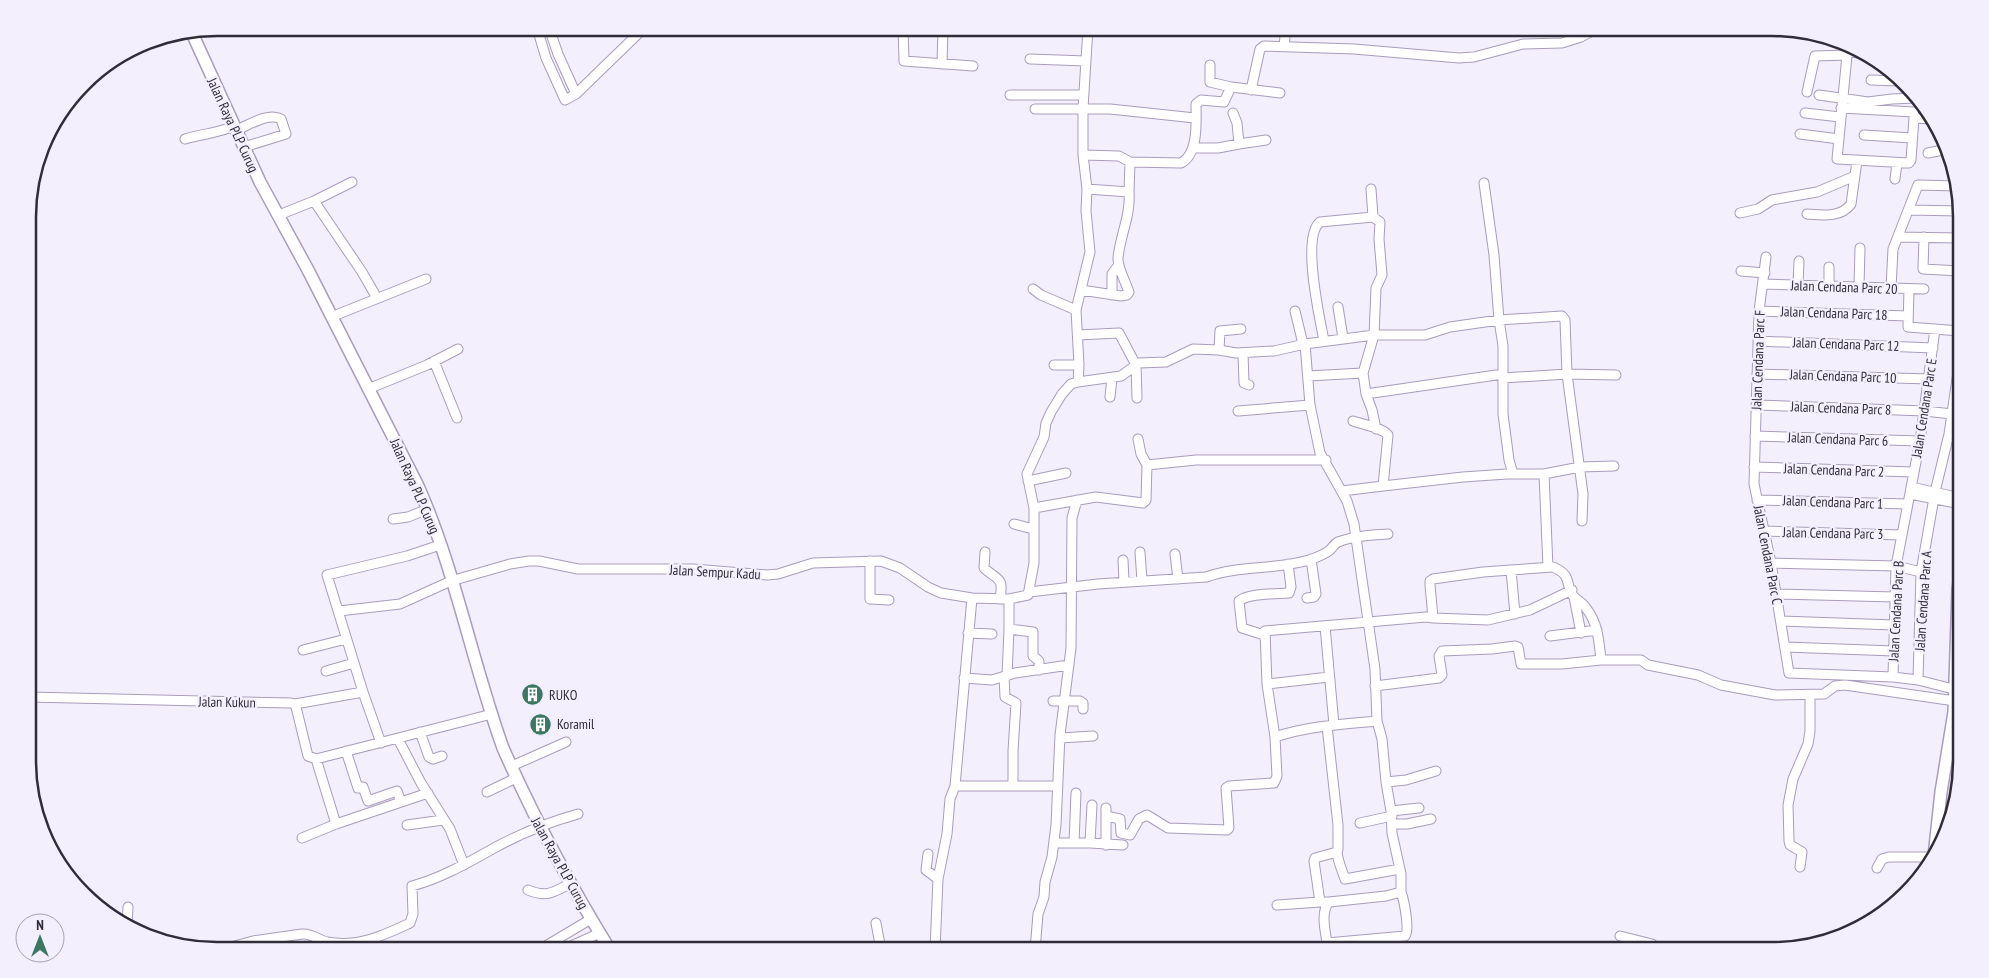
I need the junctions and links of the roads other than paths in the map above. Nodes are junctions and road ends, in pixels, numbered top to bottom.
1 (539, 36) edge
2 (552, 36) edge
3 (636, 36) edge
4 (903, 36) edge
5 (943, 36) edge
6 (1088, 36) edge
7 (1285, 36) edge
8 (1583, 36) edge
9 (195, 38) edge
10 (1284, 46) junction
11 (1843, 51) edge
12 (1847, 53) edge
13 (1030, 59) dead end
14 (1086, 61) junction
15 (942, 64) junction
16 (1210, 65) dead end
17 (972, 66) dead end
18 (1871, 80) dead end
19 (1891, 81) edge
20 (1230, 87) junction
21 (1251, 90) junction
22 (1807, 92) dead end
23 (1280, 93) dead end
24 (576, 94) junction
25 (1010, 95) dead end
26 (1084, 95) junction
27 (1819, 95) dead end
28 (1908, 98) edge
29 (1842, 99) junction
30 (1914, 106) edge
31 (1083, 108) junction
32 (1035, 109) dead end
33 (1233, 113) dead end
34 (1805, 113) dead end
35 (1841, 113) junction
36 (1914, 115) junction
37 (1922, 117) edge
38 (1195, 118) junction
39 (235, 128) junction
40 (1800, 134) dead end
41 (1864, 135) dead end
42 (1912, 138) junction
43 (185, 139) dead end
44 (1839, 139) junction
45 (1266, 140) dead end
46 (1239, 144) junction
47 (244, 147) junction
48 (1193, 148) junction
49 (1940, 150) edge
50 (1928, 152) dead end
51 (1083, 155) junction
52 (1857, 161) junction
53 (1130, 162) junction
54 (1897, 163) junction
55 (1855, 176) junction
56 (1895, 179) dead end
57 (352, 182) dead end
58 (1484, 183) dead end
59 (1950, 186) edge
60 (1087, 189) junction
61 (1371, 189) dead end
62 (1128, 192) junction
63 (314, 201) junction
64 (1909, 210) junction
65 (1952, 211) edge
66 (1740, 213) dead end
67 (1807, 214) dead end
68 (278, 215) junction
69 (1373, 217) junction
70 (1898, 237) junction
71 (1924, 238) junction
72 (1953, 238) edge
73 (1860, 248) dead end
74 (1766, 257) dead end
75 (1798, 261) dead end
76 (1118, 266) junction
77 (1829, 267) dead end
78 (1741, 271) dead end
79 (1953, 271) edge
80 (1765, 274) junction
81 (426, 279) dead end
82 (1764, 284) junction
83 (1798, 286) junction
84 (1829, 286) junction
85 (1859, 287) junction
86 (1891, 288) junction
87 (1033, 289) dead end
88 (1909, 289) junction
89 (1924, 289) dead end
90 (1081, 290) junction
91 (1112, 295) junction
92 (377, 298) junction
93 (1338, 307) dead end
94 (1076, 310) junction
95 (1295, 311) dead end
96 (1759, 311) junction
97 (331, 316) junction
98 (1908, 316) junction
99 (1499, 320) junction
100 (1241, 329) dead end
101 (1936, 329) junction
102 (1953, 330) edge
103 (1078, 335) junction
104 (1374, 335) junction
105 (1343, 338) junction
106 (1324, 341) junction
107 (1758, 341) junction
108 (1304, 344) junction
109 (1933, 348) junction
110 (458, 349) dead end
111 (1219, 350) junction
112 (1244, 353) junction
113 (434, 361) junction
114 (1054, 365) dead end
115 (1079, 365) junction
116 (1136, 365) junction
117 (1363, 373) junction
118 (1567, 374) junction
119 (1757, 374) junction
120 (1616, 375) dead end
121 (1308, 376) junction
122 (1503, 376) junction
123 (1112, 378) junction
124 (1930, 379) junction
125 (1078, 382) junction
126 (1249, 385) dead end
127 (368, 389) junction
128 (1366, 394) junction
129 (1110, 397) dead end
130 (1137, 398) dead end
131 (1310, 405) junction
132 (1756, 405) junction
133 (1953, 407) edge
134 (1238, 411) dead end
135 (1925, 411) junction
136 (1952, 414) junction
137 (457, 418) dead end
138 (1353, 421) dead end
139 (1376, 429) junction
140 (1755, 436) junction
141 (1138, 439) dead end
142 (1920, 442) junction
143 (1326, 460) junction
144 (1147, 465) junction
145 (1614, 466) dead end
146 (1580, 467) junction
147 (1754, 467) junction
148 (1066, 472) dead end
149 (1914, 472) junction
150 (1513, 474) junction
151 (1544, 474) junction
152 (1028, 481) junction
153 (1383, 486) junction
154 (1342, 491) junction
155 (1910, 495) junction
156 (1934, 495) junction
157 (1953, 497) edge
158 (1077, 500) junction
159 (1757, 500) junction
160 (1953, 501) edge
161 (1034, 508) junction
162 (428, 509) junction
163 (393, 519) dead end
164 (1582, 521) dead end
165 (1014, 524) dead end
166 (1033, 529) junction
167 (1764, 531) junction
168 (1388, 534) dead end
169 (1902, 535) junction
170 (1355, 537) junction
171 (440, 546) junction
172 (985, 552) dead end
173 (1140, 552) dead end
174 (1175, 554) dead end
175 (1123, 560) dead end
176 (1310, 560) junction
177 (870, 562) junction
178 (1771, 563) junction
179 (1288, 564) junction
180 (1896, 566) junction
181 (1548, 567) junction
182 (1511, 570) junction
183 (1921, 572) junction
184 (1178, 579) junction
185 (451, 581) junction
186 (1142, 581) junction
187 (1124, 582) junction
188 (1071, 588) junction
189 (1029, 592) junction
190 (1573, 594) junction
191 (1776, 594) junction
192 (1895, 597) junction
193 (972, 598) junction
194 (1307, 598) dead end
195 (1004, 599) junction
196 (890, 600) dead end
197 (338, 611) junction
198 (1515, 614) junction
199 (1433, 618) junction
200 (1781, 621) junction
201 (1368, 622) junction
202 (1894, 625) junction
203 (1325, 626) junction
204 (1010, 629) junction
205 (1597, 630) junction
206 (1580, 632) junction
207 (968, 633) junction
208 (992, 634) dead end
209 (1264, 634) junction
210 (1550, 636) dead end
211 (346, 639) junction
212 (1785, 647) junction
213 (304, 650) dead end
214 (1894, 651) junction
215 (1601, 660) junction
216 (354, 663) junction
217 (1069, 665) junction
218 (1039, 670) junction
219 (326, 671) dead end
220 (1006, 676) junction
221 (1329, 677) junction
222 (1893, 677) junction
223 (964, 678) junction
224 (1918, 680) junction
225 (1267, 684) junction
226 (1375, 686) junction
227 (363, 692) junction
228 (1953, 693) edge
229 (1953, 694) edge
230 (1810, 696) junction
231 (36, 697) edge
232 (1065, 700) junction
233 (1053, 701) dead end
234 (295, 704) junction
235 (1083, 709) dead end
236 (492, 714) junction
237 (1953, 718) edge
238 (1377, 721) junction
239 (1331, 726) junction
240 (420, 732) junction
241 (1092, 736) dead end
242 (1275, 737) junction
243 (398, 738) junction
244 (1060, 738) junction
245 (381, 742) junction
246 (566, 742) dead end
247 (346, 751) junction
248 (442, 756) dead end
249 (316, 759) junction
250 (510, 764) junction
251 (1436, 771) dead end
252 (516, 778) junction
253 (1386, 782) junction
254 (955, 786) junction
255 (1013, 786) junction
256 (1057, 786) junction
257 (487, 792) dead end
258 (428, 793) junction
259 (1076, 793) dead end
260 (401, 802) junction
261 (1092, 805) dead end
262 (1419, 808) dead end
263 (578, 814) dead end
264 (1392, 817) junction
265 (1431, 819) dead end
266 (443, 820) junction
267 (1360, 823) dead end
268 (336, 824) junction
269 (406, 825) dead end
270 (539, 826) junction
271 (1936, 836) edge
272 (302, 838) dead end
273 (1054, 843) junction
274 (1074, 843) junction
275 (1090, 843) junction
276 (1106, 845) junction
277 (1123, 845) dead end
278 (1336, 852) junction
279 (928, 854) dead end
280 (1924, 857) edge
281 (464, 864) junction
282 (1800, 868) dead end
283 (1877, 868) dead end
284 (1400, 869) junction
285 (938, 879) junction
286 (571, 883) junction
287 (528, 890) dead end
288 (1401, 892) junction
289 (1324, 902) junction
290 (1277, 905) dead end
291 (128, 907) dead end
292 (127, 917) edge
293 (591, 919) junction
294 (876, 922) dead end
295 (600, 933) junction
296 (1620, 936) dead end
297 (249, 942) edge
298 (326, 942) edge
299 (357, 942) edge
300 (552, 942) edge
301 (580, 942) edge
302 (605, 942) edge
303 (880, 942) edge
304 (935, 942) edge
305 (1036, 942) edge
306 (1327, 942) edge
307 (1363, 942) edge
308 (1644, 942) edge

1 - 24 street
2 - 24 street
3 - 24 street
4 - 15 street
5 - 15 street
6 - 14 street
7 - 10 street
8 - 10 street
9 - 39 main road, Jalan Raya PLP Curug
10 - 21 street
11 - 22 street
12 - 29 street
13 - 14 street
14 - 26 street
15 - 17 street
16 - 20 street
18 - 19 street
20 - 21 street
20 - 38 street
21 - 23 street
25 - 26 street
26 - 31 street
27 - 29 street
28 - 29 street
29 - 35 street
30 - 36 street
31 - 32 street
31 - 38 street
31 - 51 street
33 - 46 street
34 - 35 street
35 - 36 street
35 - 44 street
36 - 37 street
36 - 42 street
38 - 48 street
39 - 43 street
39 - 47 main road, Jalan Raya PLP Curug
39 - 47 street
40 - 44 street
41 - 42 street
42 - 54 street
44 - 52 street
45 - 46 street
46 - 48 street
47 - 68 main road, Jalan Raya PLP Curug
48 - 53 street
49 - 50 street
51 - 53 street
51 - 60 street
52 - 54 street
52 - 55 street
53 - 62 street
54 - 56 street
55 - 66 street
55 - 67 street
57 - 63 street
58 - 99 street
59 - 64 street
60 - 62 street
60 - 90 street
61 - 69 street
62 - 76 street
63 - 68 street
63 - 92 street
64 - 65 street
64 - 70 street
68 - 97 main road, Jalan Raya PLP Curug
69 - 104 street
69 - 106 street
70 - 71 street
70 - 86 street
71 - 72 street
71 - 79 street
73 - 85 street
74 - 80 street, Jalan Cendana Parc F
75 - 83 street
76 - 91 street
76 - 91 street
77 - 84 street
78 - 80 street
80 - 82 street, Jalan Cendana Parc F
81 - 92 street
82 - 83 street, Jalan Cendana Parc 20
82 - 96 street, Jalan Cendana Parc F
83 - 84 street, Jalan Cendana Parc 20
84 - 85 street, Jalan Cendana Parc 20
85 - 86 street, Jalan Cendana Parc 20
86 - 88 street, Jalan Cendana Parc 20
87 - 94 street
88 - 89 street, Jalan Cendana Parc 20
88 - 98 street
90 - 91 street
90 - 94 street
92 - 97 street
93 - 105 street
94 - 103 street
95 - 108 street
96 - 98 street, Jalan Cendana Parc 18
96 - 107 street, Jalan Cendana Parc F
97 - 127 main road, Jalan Raya PLP Curug
98 - 101 street
99 - 104 street
99 - 118 street
99 - 122 street
100 - 111 street
101 - 102 street
101 - 109 street, Jalan Cendana Parc E
103 - 115 street
103 - 116 street
104 - 105 street
104 - 117 street
105 - 106 street
106 - 108 street
107 - 109 street, Jalan Cendana Parc 12
107 - 119 street, Jalan Cendana Parc F
108 - 112 street
108 - 121 street
109 - 124 street, Jalan Cendana Parc E
110 - 113 street
111 - 112 street
111 - 116 street
112 - 126 street
113 - 127 street
113 - 137 street
114 - 115 street
115 - 125 street
116 - 123 street
116 - 130 street
117 - 121 street
117 - 128 street
118 - 120 street
118 - 122 street
118 - 146 street
119 - 124 street, Jalan Cendana Parc 10
119 - 132 street, Jalan Cendana Parc F
121 - 131 street
122 - 128 street
122 - 150 street
123 - 125 street
123 - 129 street
124 - 135 street, Jalan Cendana Parc E
125 - 152 street
127 - 162 main road, Jalan Raya PLP Curug
128 - 139 street
131 - 134 street
131 - 143 street
132 - 135 street, Jalan Cendana Parc 8
132 - 140 street, Jalan Cendana Parc F
133 - 136 street, Jalan Cendana Parc A
135 - 136 street, Jalan Cendana Parc 8
135 - 142 street, Jalan Cendana Parc E
136 - 156 street, Jalan Cendana Parc A
138 - 139 street
139 - 153 street
140 - 142 street, Jalan Cendana Parc 6
140 - 147 street, Jalan Cendana Parc C
141 - 144 street
142 - 149 street, Jalan Cendana Parc E
143 - 144 street
143 - 154 street
144 - 158 street
145 - 146 street
146 - 151 street
146 - 164 street
147 - 149 street, Jalan Cendana Parc 2
147 - 159 street, Jalan Cendana Parc C
148 - 152 street
149 - 155 street, Jalan Cendana Parc E
150 - 151 street
150 - 153 street
151 - 181 street
152 - 161 street
153 - 154 street
154 - 170 street
155 - 156 street, Jalan Cendana Parc 1
155 - 159 street, Jalan Cendana Parc 1
155 - 169 street, Jalan Cendana Parc B
156 - 157 street
156 - 160 street
156 - 183 street, Jalan Cendana Parc A
158 - 161 street
158 - 188 street
159 - 167 street, Jalan Cendana Parc C
161 - 166 street
162 - 163 street
162 - 171 main road, Jalan Raya PLP Curug
165 - 166 street
166 - 189 street
167 - 169 street, Jalan Cendana Parc 3
167 - 178 street, Jalan Cendana Parc C
168 - 170 street
169 - 180 street, Jalan Cendana Parc B
170 - 176 street
170 - 201 street
171 - 185 main road, Jalan Raya PLP Curug
171 - 197 street
172 - 195 street
173 - 186 street
174 - 184 street
175 - 187 street
176 - 179 street
176 - 194 street
177 - 185 street, Jalan Sempur Kadu
177 - 193 street, Jalan Sempur Kadu
177 - 196 street
178 - 180 street
178 - 191 street, Jalan Cendana Parc C
179 - 184 street
179 - 209 street
180 - 183 street
180 - 192 street, Jalan Cendana Parc B
181 - 182 street
181 - 190 street
182 - 198 street
182 - 199 street
183 - 224 street, Jalan Cendana Parc A
184 - 186 street
185 - 197 street, Jalan Sempur Kadu
185 - 236 main road, Jalan Raya PLP Curug
186 - 187 street
187 - 188 street
188 - 189 street
188 - 217 street
189 - 195 street
190 - 198 street
190 - 205 street
190 - 206 street
191 - 192 street
191 - 200 street, Jalan Cendana Parc C
192 - 202 street, Jalan Cendana Parc B
193 - 195 street, Jalan Sempur Kadu
193 - 207 street
195 - 204 street
197 - 211 street
198 - 199 street
199 - 201 street
200 - 202 street
200 - 212 street, Jalan Cendana Parc C
201 - 203 street
201 - 226 street
202 - 214 street, Jalan Cendana Parc B
203 - 209 street
203 - 221 street
204 - 218 street
204 - 220 street
205 - 206 street
205 - 215 street
206 - 210 street
207 - 208 street
207 - 223 street
209 - 225 street
211 - 213 street
211 - 216 street
212 - 214 street
212 - 222 street, Jalan Cendana Parc C
214 - 222 street, Jalan Cendana Parc B
215 - 226 street
215 - 230 street
216 - 219 street
216 - 227 street
217 - 218 street
217 - 232 street
218 - 220 street
220 - 223 street
220 - 255 street
221 - 225 street
221 - 239 street
222 - 224 street
223 - 254 street
224 - 228 street
225 - 242 street
226 - 238 street
227 - 234 street, Jalan Kukun
227 - 245 street
229 - 230 street
230 - 282 street
231 - 234 street, Jalan Kukun
232 - 233 street
232 - 235 street
232 - 244 street
234 - 249 street
236 - 240 street
236 - 250 main road, Jalan Raya PLP Curug
237 - 271 main road
238 - 239 street
238 - 253 street
239 - 242 street
239 - 278 street
240 - 243 street
240 - 248 street
241 - 244 street
242 - 276 street
243 - 245 street
243 - 258 street
244 - 256 street
245 - 247 street
246 - 250 street
247 - 249 street
247 - 260 street
249 - 268 street
250 - 252 main road, Jalan Raya PLP Curug
251 - 253 street
252 - 257 street
252 - 270 main road, Jalan Raya PLP Curug
253 - 264 street
254 - 255 street
254 - 285 street
255 - 256 street
256 - 273 street
258 - 260 street
258 - 266 street
259 - 274 street
260 - 268 street
261 - 275 street
262 - 264 street
263 - 270 street
264 - 265 street
264 - 267 street
264 - 284 street
266 - 269 street
266 - 281 street
268 - 272 street
270 - 281 street
270 - 286 main road, Jalan Raya PLP Curug
273 - 274 street
273 - 305 street
274 - 275 street
275 - 276 street
276 - 277 street
278 - 284 street
278 - 289 street
279 - 285 street
280 - 283 street
281 - 299 street
284 - 288 street
285 - 304 street
286 - 287 street
286 - 293 main road, Jalan Raya PLP Curug
288 - 289 street
288 - 307 street
289 - 290 street
289 - 306 street
291 - 292 street
293 - 295 main road, Jalan Raya PLP Curug
293 - 300 street
294 - 303 street
295 - 301 street
295 - 302 main road, Jalan Raya PLP Curug
296 - 308 street
297 - 298 street

